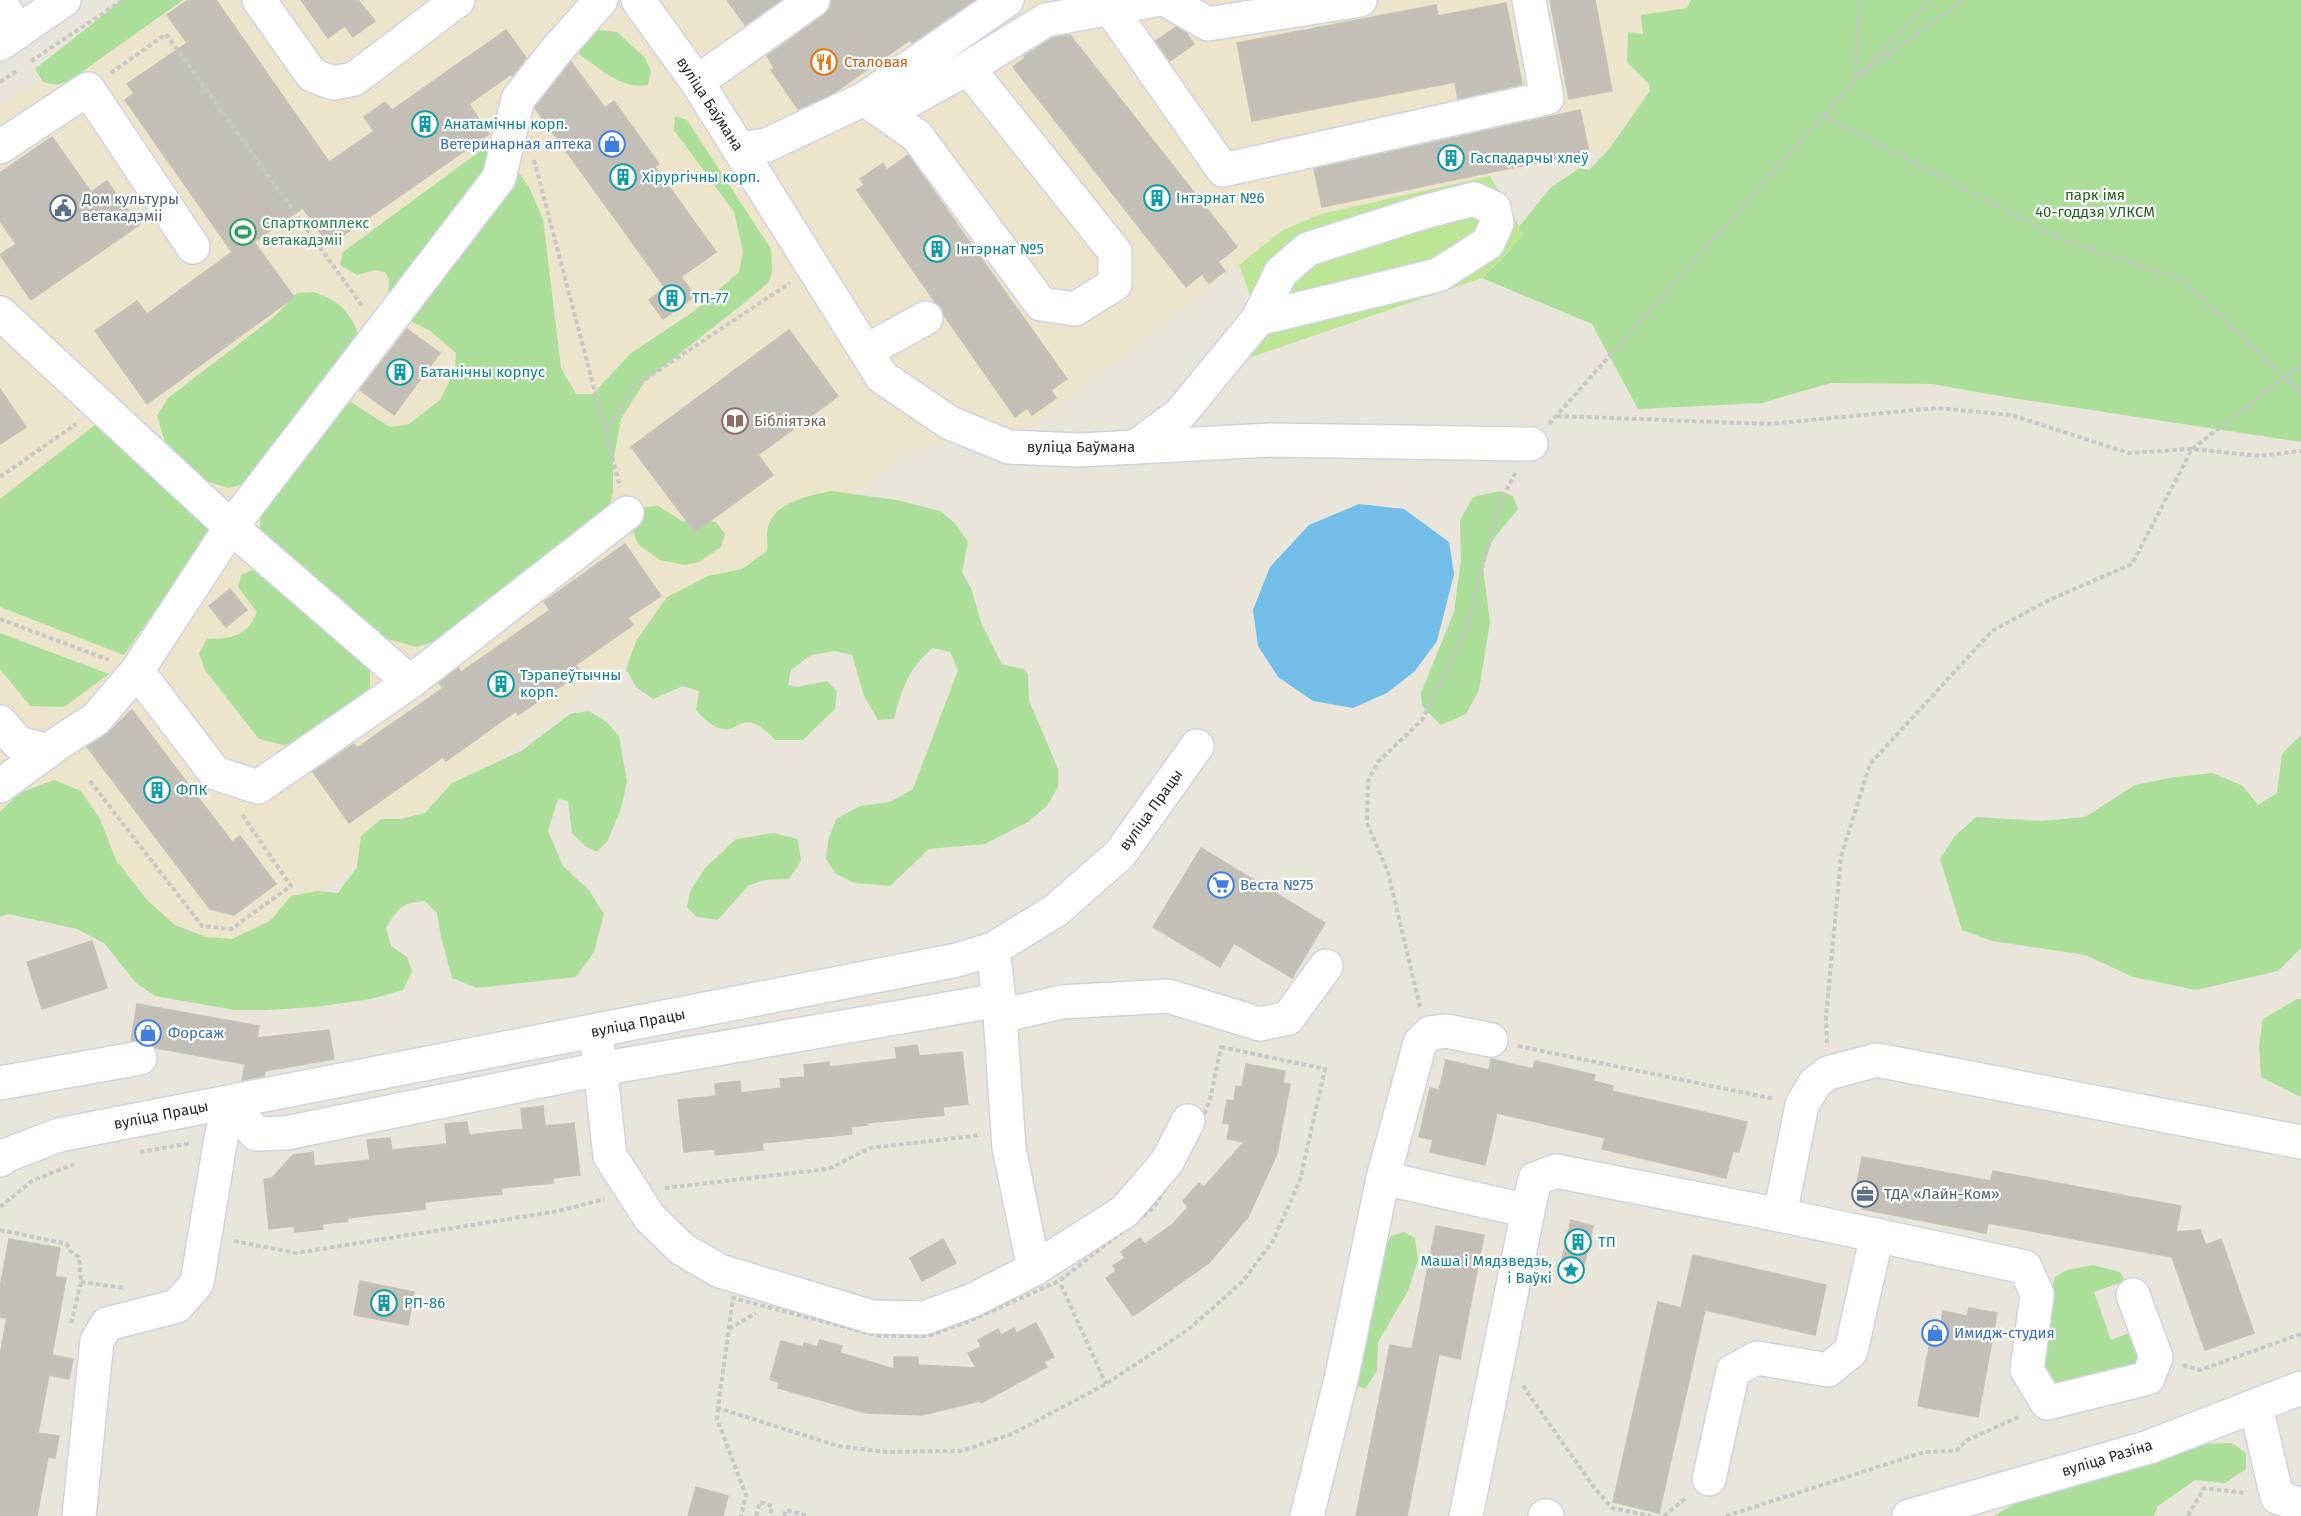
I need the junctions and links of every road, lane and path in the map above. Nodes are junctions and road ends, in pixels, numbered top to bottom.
1 (64, 0) edge
2 (123, 0) edge
3 (260, 0) edge
4 (458, 0) edge
5 (601, 0) edge
6 (638, 0) edge
7 (813, 0) edge
8 (1007, 0) edge
9 (1155, 0) edge
10 (1166, 0) edge
11 (1360, 0) edge
12 (1529, 0) edge
13 (1860, 0) edge
14 (1930, 0) edge
15 (1963, 0) edge
16 (0, 2) edge
17 (1110, 8) junction
18 (12, 48) edge
19 (28, 63) dead end
20 (968, 68) junction
21 (1855, 80) junction
22 (0, 82) edge
23 (697, 82) junction
24 (88, 88) junction
25 (875, 106) junction
26 (1824, 116) junction
27 (0, 147) edge
28 (739, 149) junction
29 (533, 157) dead end
30 (193, 247) dead end
31 (790, 283) dead end
32 (0, 313) edge
33 (926, 318) dead end
34 (1258, 319) junction
35 (381, 332) junction
36 (866, 351) junction
37 (2301, 365) edge
38 (2285, 377) junction
39 (2301, 394) edge
40 (101, 406) junction
41 (1556, 416) junction
42 (606, 434) junction
43 (1531, 444) junction
44 (1135, 447) junction
45 (2192, 449) junction
46 (2301, 451) edge
47 (0, 477) edge
48 (627, 513) joint
49 (231, 527) junction
50 (0, 619) edge
51 (136, 671) junction
52 (410, 682) junction
53 (0, 722) edge
54 (1197, 746) dead end
55 (48, 751) junction
56 (90, 780) dead end
57 (0, 786) edge
58 (241, 813) dead end
59 (993, 949) junction
60 (1326, 966) dead end
61 (1000, 1008) junction
62 (596, 1031) junction
63 (1430, 1033) junction
64 (1491, 1040) joint
65 (140, 1058) dead end
66 (600, 1069) junction
67 (1828, 1073) junction
68 (0, 1083) edge
69 (230, 1102) junction
70 (1802, 1105) junction
71 (1188, 1121) dead end
72 (220, 1138) junction
73 (2301, 1142) edge
74 (132, 1153) dead end
75 (0, 1160) edge
76 (77, 1163) dead end
77 (1383, 1178) junction
78 (0, 1207) edge
79 (1528, 1211) junction
80 (1780, 1215) junction
81 (1876, 1235) junction
82 (1040, 1265) junction
83 (81, 1282) dead end
84 (133, 1289) dead end
85 (2133, 1295) dead end
86 (765, 1307) dead end
87 (728, 1330) dead end
88 (2301, 1334) edge
89 (1499, 1351) junction
90 (2156, 1357) junction
91 (1106, 1384) dead end
92 (2301, 1389) edge
93 (2047, 1403) junction
94 (2256, 1407) junction
95 (718, 1408) dead end
96 (1709, 1479) dead end
97 (2289, 1501) edge
98 (79, 1516) edge
99 (741, 1516) edge
100 (756, 1516) edge
101 (770, 1516) edge
102 (784, 1516) edge
103 (808, 1516) edge
104 (1307, 1516) edge
105 (1466, 1516) edge
106 (1652, 1516) edge
107 (1726, 1516) edge
108 (1910, 1516) edge
109 (2187, 1516) edge

1 - 18 street
2 - 19 path
3 - 4 street
5 - 35 street
6 - 23 street, вуліца Баўмана
7 - 23 street
8 - 25 street
9 - 17 street
10 - 11 street
12 - 17 street
13 - 21 path
14 - 21 path
15 - 21 path
16 - 18 street
17 - 20 street
18 - 22 path
20 - 25 street
20 - 25 street
21 - 26 path
23 - 28 street, вуліца Баўмана
24 - 27 street
24 - 30 street
24 - 35 path
25 - 28 street
26 - 38 path
26 - 41 path
28 - 36 street, вуліца Баўмана
29 - 42 path
31 - 42 path
32 - 40 street
33 - 36 street
34 - 34 street
34 - 44 street
35 - 49 street
36 - 44 street, вуліца Баўмана
37 - 38 path
38 - 39 path
38 - 45 path
40 - 47 path
40 - 49 street
41 - 43 path
41 - 45 path
42 - 48 path
43 - 44 street, вуліца Баўмана
43 - 63 path
45 - 46 path
45 - 67 path
48 - 52 street
49 - 51 street
49 - 52 street
50 - 51 path
51 - 52 street
51 - 55 street
53 - 55 street
54 - 59 street, вуліца Працы
55 - 57 street
56 - 58 path
59 - 61 street
59 - 62 street, вуліца Працы
60 - 61 street
61 - 66 street
61 - 82 street
62 - 66 street
62 - 69 street, вуліца Працы
63 - 64 street
63 - 77 street
64 - 70 path
65 - 68 street
66 - 69 street
66 - 82 street
67 - 70 street
67 - 73 street
69 - 72 street
69 - 75 street, вуліца Працы
70 - 80 street
71 - 82 street
72 - 74 path
72 - 98 street
76 - 78 path
77 - 79 street
77 - 104 street
79 - 80 street
79 - 89 street
80 - 81 street
81 - 93 street
81 - 96 street
82 - 91 path
83 - 84 path
85 - 90 street
86 - 87 path
88 - 90 path
89 - 105 street
89 - 106 path
90 - 93 street
92 - 94 street, вуліца Разіна
93 - 107 path
94 - 97 street
94 - 108 street, вуліца Разіна
95 - 99 path
97 - 109 path
100 - 101 path
102 - 103 path

